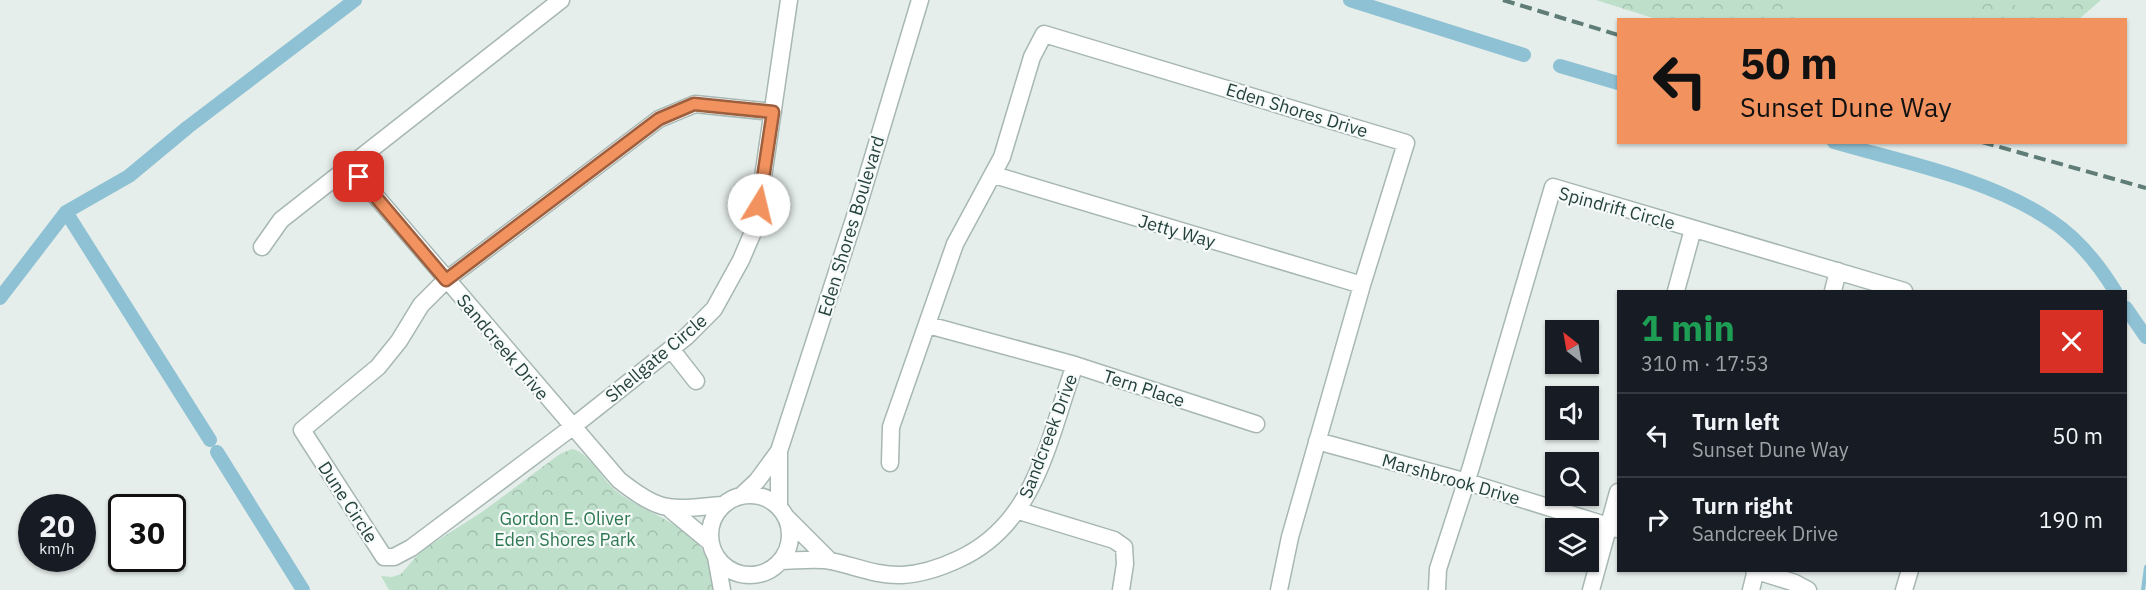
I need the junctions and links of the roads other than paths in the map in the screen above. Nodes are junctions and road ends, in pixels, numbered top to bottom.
1 (561, 0) edge
2 (789, 0) edge
3 (920, 0) edge
4 (773, 112) junction
5 (350, 165) junction
6 (993, 175) junction
7 (1693, 229) junction
8 (262, 247) dead end
9 (1838, 271) junction
10 (446, 280) junction
11 (1362, 285) junction
12 (1676, 290) edge
13 (1833, 290) edge
14 (1901, 290) edge
15 (928, 325) junction
16 (671, 349) junction
17 (1075, 365) junction
18 (696, 381) dead end
19 (1256, 424) dead end
20 (571, 428) junction
21 (1317, 441) junction
22 (779, 451) junction
23 (890, 463) dead end
24 (1467, 482) junction
25 (741, 496) junction
26 (1617, 501) edge
27 (723, 505) junction
28 (671, 510) junction
29 (1019, 511) junction
30 (783, 513) junction
31 (1614, 527) edge
32 (714, 550) junction
33 (780, 561) junction
34 (830, 561) junction
35 (1755, 572) edge
36 (1761, 572) edge
37 (1909, 572) edge
38 (762, 573) junction
39 (722, 590) edge
40 (750, 590) edge
41 (1121, 590) edge
42 (1279, 590) edge
43 (1437, 590) edge
44 (1591, 590) edge
45 (1751, 590) edge
46 (1808, 590) edge
47 (1904, 590) edge

1 - 5 street
2 - 4 street, Shellgate Circle
3 - 22 street, Eden Shores Boulevard
4 - 10 street
4 - 16 street, Shellgate Circle
5 - 8 street
5 - 10 street, Sandcreek Drive
6 - 11 street, Jetty Way
6 - 11 street, Eden Shores Drive
6 - 15 street, Eden Shores Drive
7 - 9 street, Spindrift Circle
7 - 12 street
7 - 24 street, Spindrift Circle
9 - 13 street
9 - 14 street, Spindrift Circle
10 - 20 street, Sandcreek Drive
10 - 20 street, Dune Circle
11 - 21 street, Eden Shores Drive
15 - 17 street, Tern Place
15 - 23 street, Eden Shores Drive
16 - 18 street
16 - 20 street, Shellgate Circle
17 - 19 street, Tern Place
17 - 29 street, Sandcreek Drive
20 - 28 street, Sandcreek Drive
21 - 24 street, Marshbrook Drive
21 - 42 street, Eden Shores Drive
22 - 25 street, Eden Shores Boulevard
22 - 30 street, Eden Shores Boulevard
24 - 31 street, Marshbrook Drive
24 - 43 street
25 - 27 street
25 - 30 street
26 - 31 street
27 - 28 street, Sandcreek Drive
27 - 32 street
28 - 32 street, Sandcreek Drive
29 - 34 street, Sandcreek Drive
29 - 41 street
30 - 33 street
30 - 34 street, Sandcreek Drive
31 - 44 street
32 - 38 street
32 - 39 street
33 - 34 street, Sandcreek Drive
33 - 38 street
35 - 45 street
36 - 46 street
37 - 47 street
38 - 40 street

